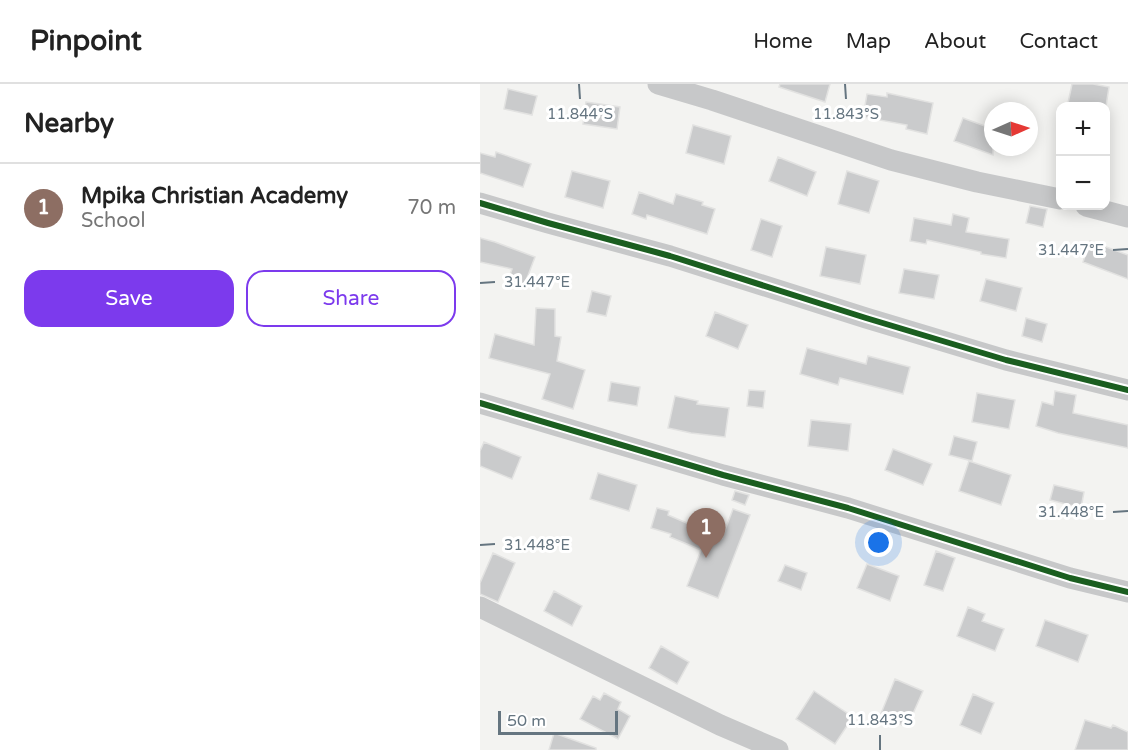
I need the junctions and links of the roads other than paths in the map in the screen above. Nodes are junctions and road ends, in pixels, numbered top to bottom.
1 (658, 84) edge
2 (1056, 198) edge
3 (480, 202) edge
4 (1101, 210) edge
5 (1128, 217) edge
6 (1128, 390) edge
7 (480, 403) edge
8 (1128, 592) edge
9 (480, 607) edge
10 (778, 750) edge

1 - 2 street
3 - 6 street
4 - 5 street
7 - 8 street
9 - 10 street

